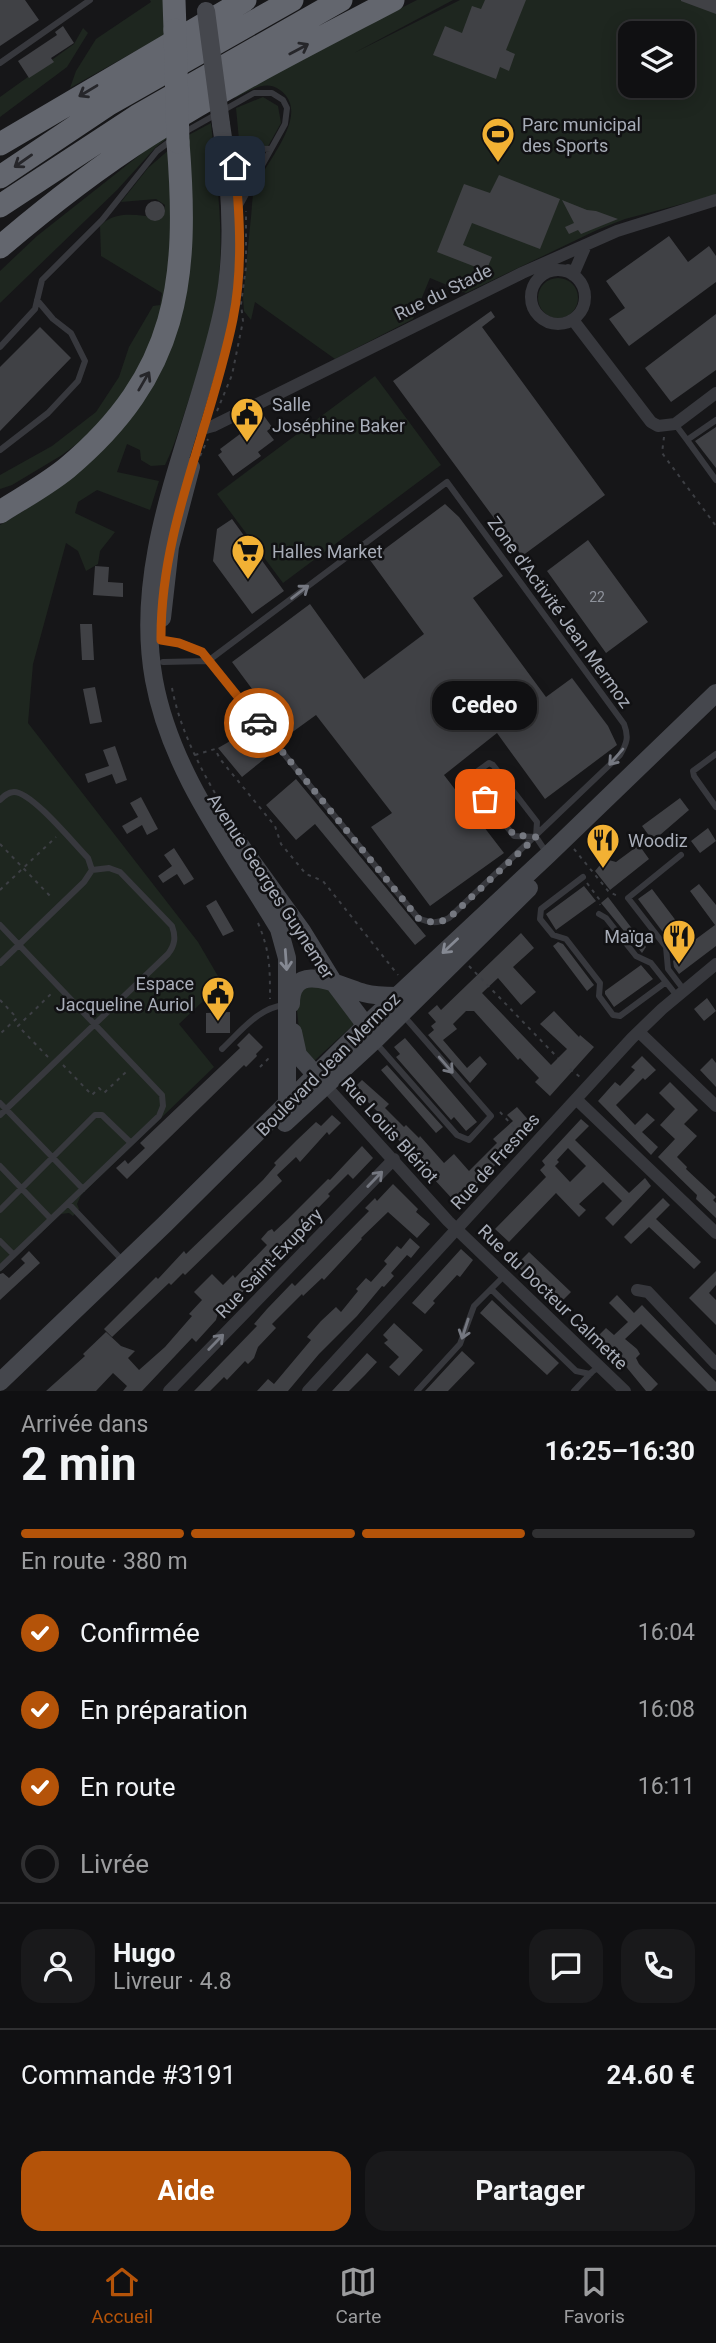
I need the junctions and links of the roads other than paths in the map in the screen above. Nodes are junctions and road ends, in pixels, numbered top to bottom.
1 (90, 0) edge
2 (174, 0) edge
3 (245, 0) edge
4 (292, 0) edge
5 (341, 0) edge
6 (393, 0) edge
7 (209, 4) edge
8 (0, 63) edge
9 (137, 116) junction
10 (225, 119) junction
11 (0, 144) edge
12 (233, 148) junction
13 (271, 149) junction
14 (0, 177) edge
15 (716, 200) edge
16 (0, 206) edge
17 (239, 207) junction
18 (0, 223) edge
19 (586, 245) junction
20 (0, 247) edge
21 (555, 259) junction
22 (522, 273) junction
23 (573, 275) junction
24 (532, 291) junction
25 (37, 300) junction
26 (573, 320) junction
27 (0, 347) edge
28 (716, 393) edge
29 (716, 420) edge
30 (670, 425) junction
31 (197, 428) junction
32 (103, 435) junction
33 (687, 440) junction
34 (0, 450) edge
35 (716, 480) edge
36 (0, 497) edge
37 (0, 512) edge
38 (152, 577) junction
39 (161, 640) junction
40 (208, 661) junction
41 (163, 662) junction
42 (154, 679) junction
43 (716, 693) edge
44 (716, 709) edge
45 (660, 754) junction
46 (716, 754) edge
47 (0, 800) edge
48 (716, 807) edge
49 (536, 837) junction
50 (548, 855) junction
51 (681, 855) dead end
52 (92, 870) junction
53 (583, 877) road end
54 (601, 915) road end
55 (0, 925) edge
56 (19, 944) junction
57 (0, 963) edge
58 (716, 964) edge
59 (666, 982) junction
60 (334, 983) junction
61 (681, 993) junction
62 (402, 999) junction
63 (285, 1012) junction
64 (94, 1024) junction
65 (639, 1032) junction
66 (369, 1034) junction
67 (222, 1049) dead end
68 (320, 1080) junction
69 (576, 1099) junction
70 (0, 1103) edge
71 (287, 1105) junction
72 (716, 1106) edge
73 (6, 1109) junction
74 (0, 1115) edge
75 (131, 1143) junction
76 (53, 1157) junction
77 (394, 1159) junction
78 (0, 1166) edge
79 (22, 1189) junction
80 (83, 1189) junction
81 (68, 1203) junction
82 (0, 1210) edge
83 (51, 1219) junction
84 (457, 1229) junction
85 (716, 1233) edge
86 (0, 1241) edge
87 (14, 1255) junction
88 (125, 1262) junction
89 (0, 1268) edge
90 (505, 1275) junction
91 (491, 1289) junction
92 (637, 1290) dead end
93 (716, 1364) edge
94 (595, 1370) junction
95 (0, 1382) edge
96 (6, 1391) edge
97 (169, 1391) edge
98 (308, 1391) edge
99 (417, 1391) edge
100 (575, 1391) edge
101 (625, 1391) edge

1 - 8 lane
32 -> 2 highway, bridge
3 -> 11 highway
4 -> 14 highway
5 - 9 highway
20 -> 6 highway
7 - 10 main road, Avenue Georges Guynemer
9 - 16 highway
9 - 18 highway
10 - 12 main road, Avenue Georges Guynemer
10 - 31 main road, Avenue Georges Guynemer
12 - 13 lane
12 - 17 main road, Avenue Georges Guynemer
13 - 17 lane
13 - 25 lane
15 - 19 street, Rue du Stade
17 - 31 main road, Avenue Georges Guynemer
19 - 21 street, Rue du Stade
19 - 23 street
21 - 22 street, Rue du Stade
21 - 23 street
22 - 24 street
22 - 31 street, Rue du Stade
23 - 24 street
23 - 26 street
24 - 26 street
25 - 27 lane
25 - 34 lane
26 - 30 street
28 - 30 street
29 - 33 lane
30 - 33 lane
31 - 38 main road
31 - 39 main road, Avenue Georges Guynemer
32 - 36 highway
32 - 37 highway
33 - 35 lane
38 - 39 main road
38 - 42 main road, Avenue Georges Guynemer
39 - 40 lane, Zone d'Activité Jean Mermoz
39 - 41 main road, Avenue Georges Guynemer
40 - 41 lane
40 - 49 lane, Zone d'Activité Jean Mermoz
40 -> 49 lane, Zone d'Activité Jean Mermoz
41 - 42 main road
41 - 60 main road, Avenue Georges Guynemer
42 -> 63 main road, Avenue Georges Guynemer
43 - 45 main road
44 - 45 main road
45 - 50 main road, Boulevard Jean Mermoz
45 - 62 main road, Boulevard Jean Mermoz
46 - 48 lane
47 - 52 lane
49 - 49 lane
49 - 50 lane
50 -> 62 main road, Boulevard Jean Mermoz
51 - 61 lane
52 - 56 lane
52 - 64 lane
53 - 59 lane
54 - 59 lane
55 - 56 lane
56 - 57 lane
56 - 64 lane
58 - 61 street, Rue de Fresnes
59 - 61 lane
60 - 62 main road
60 - 63 main road
60 - 66 main road, Avenue Georges Guynemer
61 - 65 street, Rue de Fresnes
62 - 66 main road, Boulevard Jean Mermoz
62 -> 66 lane
63 - 67 lane
63 - 68 main road
63 - 71 main road, Avenue Georges Guynemer
64 - 73 lane
64 - 75 lane
65 - 69 street, Rue de Fresnes
65 - 72 street
66 - 68 main road, Boulevard Jean Mermoz
66 - 68 main road, Boulevard Jean Mermoz
68 - 71 main road, Boulevard Jean Mermoz
68 - 77 street, Rue Louis Blériot
68 - 96 main road, Boulevard Jean Mermoz
69 - 84 street, Rue de Fresnes
69 - 85 street
70 - 73 lane
71 - 88 main road, Boulevard Jean Mermoz
73 - 74 lane
73 - 76 lane
75 - 76 lane
75 - 80 lane
76 - 79 lane
76 - 80 lane
77 - 84 street, Rue Louis Blériot
97 -> 77 street, Rue Saint-Exupéry
78 - 79 lane
79 - 82 lane
79 - 83 lane
80 - 81 lane
81 - 83 lane
81 - 88 lane
83 - 87 lane
84 - 90 street, Rue du Docteur Calmette
84 - 98 street, Rue de Fresnes
86 - 87 lane
87 - 89 lane
88 - 95 main road, Boulevard Jean Mermoz
90 - 91 lane
90 - 94 street, Rue du Docteur Calmette
91 - 94 lane
91 -> 99 lane
92 - 93 street
94 - 100 lane
94 - 101 street, Rue du Docteur Calmette

